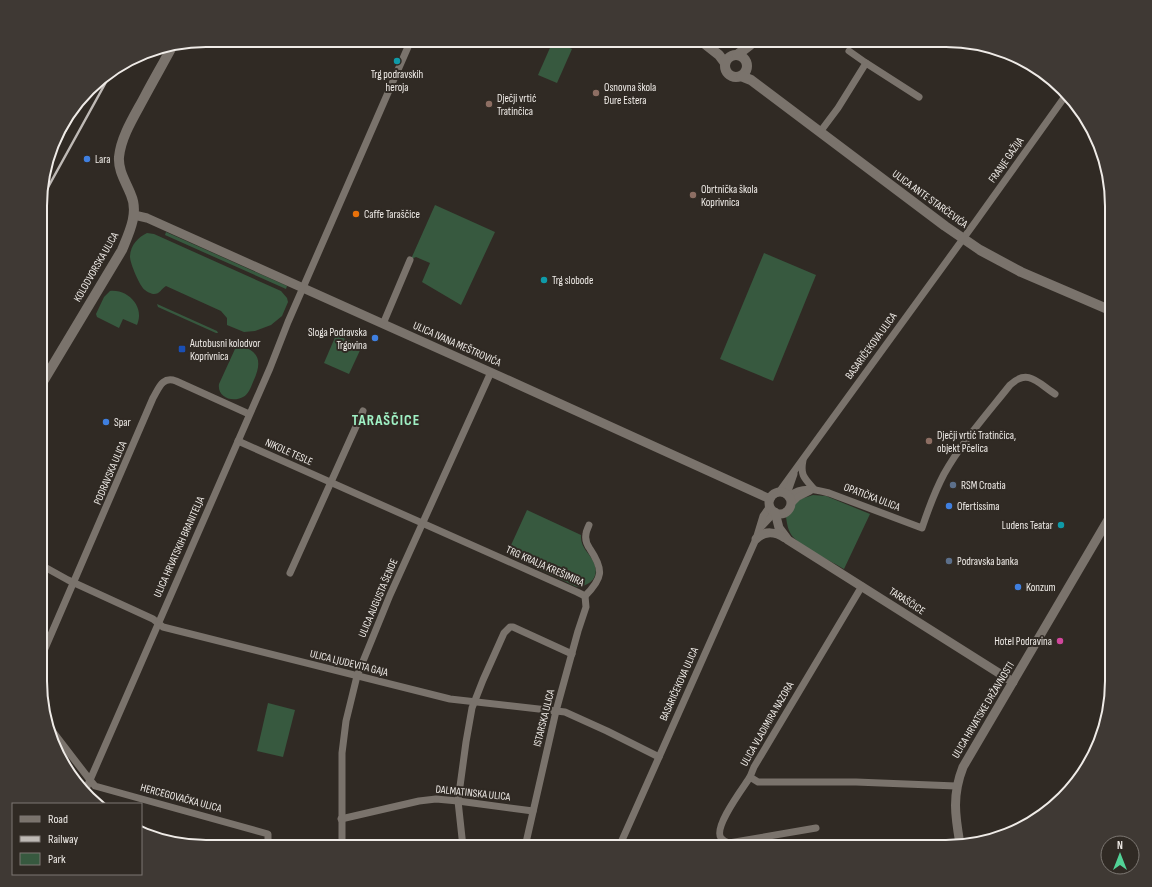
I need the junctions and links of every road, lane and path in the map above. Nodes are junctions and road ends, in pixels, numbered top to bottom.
1 (408, 47) edge
2 (713, 47) edge
3 (746, 47) edge
4 (170, 51) edge
5 (850, 51) dead end
6 (731, 57) junction
7 (866, 63) junction
8 (746, 75) junction
9 (919, 97) dead end
10 (1063, 98) edge
11 (820, 132) junction
12 (134, 215) junction
13 (963, 238) junction
14 (410, 260) dead end
15 (303, 288) junction
16 (1105, 308) edge
17 (383, 324) junction
18 (491, 372) junction
19 (47, 375) edge
20 (1055, 394) dead end
21 (363, 411) dead end
22 (249, 414) junction
23 (238, 441) junction
24 (803, 459) junction
25 (331, 483) junction
26 (814, 489) junction
27 (786, 497) junction
28 (775, 507) junction
29 (423, 524) junction
30 (589, 525) dead end
31 (1105, 525) edge
32 (757, 534) junction
33 (788, 540) junction
34 (47, 568) edge
35 (290, 573) dead end
36 (74, 583) junction
37 (862, 586) junction
38 (585, 596) junction
39 (158, 623) junction
40 (47, 644) edge
41 (572, 654) junction
42 (357, 676) junction
43 (1013, 682) junction
44 (475, 702) junction
45 (556, 711) junction
46 (57, 737) edge
47 (659, 757) junction
48 (750, 777) junction
49 (90, 780) junction
50 (956, 786) junction
51 (87, 787) edge
52 (458, 801) junction
53 (533, 811) junction
54 (341, 819) junction
55 (816, 828) dead end
56 (268, 840) edge
57 (342, 840) edge
58 (462, 840) edge
59 (527, 840) edge
60 (622, 840) edge
61 (723, 840) edge
62 (746, 840) edge
63 (959, 840) edge

1 - 15 street
2 - 6 main road
3 - 6 main road
4 - 12 main road, KOLODVORSKA ULICA
5 - 7 street
6 - 8 main road
6 - 8 main road
7 - 9 street
7 - 11 street
8 - 11 main road, ULICA ANTE STARČEVIĆA
10 - 13 street, FRANJE GAŽIJA
11 - 13 main road, ULICA ANTE STARČEVIĆA
12 - 15 street, ULICA IVANA MEŠTROVIĆA
12 - 19 main road, KOLODVORSKA ULICA
13 - 16 main road, ULICA ANTE STARČEVIĆA
13 - 24 street, BASARIČEKOVA ULICA
14 - 17 street
15 - 17 street, ULICA IVANA MEŠTROVIĆA
15 - 22 street, ULICA HRVATSKIH BRANITELJA
17 - 18 street, ULICA IVANA MEŠTROVIĆA
18 - 28 street, ULICA IVANA MEŠTROVIĆA
18 - 29 street, ULICA AUGUSTA ŠENOE
20 - 26 street, OPATIČKA ULICA
21 - 25 street
22 - 23 street, ULICA HRVATSKIH BRANITELJA
22 - 36 street, PODRAVSKA ULICA
23 - 25 street, NIKOLE TESLE
23 - 39 street, ULICA HRVATSKIH BRANITELJA
24 - 26 street
24 - 27 street, BASARIČEKOVA ULICA
25 - 29 street, NIKOLE TESLE
25 - 35 street
26 - 27 street
27 - 28 street
27 - 28 street
28 - 32 street, BASARIČEKOVA ULICA
28 - 33 street, TARAŠČICE
29 - 38 street, TRG KRALJA KREŠIMIRA
29 - 42 street, ULICA AUGUSTA ŠENOE
30 - 38 street, TRG KRALJA KREŠIMIRA
31 - 43 street, ULICA HRVATSKE DRŽAVNOSTI
32 - 33 street
32 - 47 street, BASARIČEKOVA ULICA
33 - 37 street, TARAŠČICE
34 - 36 street, ULICA LJUDEVITA GAJA
36 - 39 street, ULICA LJUDEVITA GAJA
36 - 40 street, PODRAVSKA ULICA
37 - 43 street, TARAŠČICE
37 - 48 street, ULICA VLADIMIRA NAZORA
38 - 41 street, ISTARSKA ULICA
39 - 42 street, ULICA LJUDEVITA GAJA
39 - 49 street, ULICA HRVATSKIH BRANITELJA
41 - 44 street
41 - 45 street, ISTARSKA ULICA
42 - 44 street, ULICA LJUDEVITA GAJA
42 - 54 street, ULICA AUGUSTA ŠENOE
43 - 50 street, ULICA HRVATSKE DRŽAVNOSTI
44 - 45 street, ULICA LJUDEVITA GAJA
44 - 52 street
45 - 47 street, ULICA LJUDEVITA GAJA
45 - 53 street, ISTARSKA ULICA
46 - 49 street
47 - 60 street, BASARIČEKOVA ULICA
48 - 50 street, ULICA VLADIMIRA NAZORA
48 - 61 street
49 - 51 street
49 - 56 street, HERCEGOVAČKA ULICA
50 - 63 street, ULICA HRVATSKE DRŽAVNOSTI
52 - 53 street, DALMATINSKA ULICA
52 - 54 street, DALMATINSKA ULICA
52 - 58 street
53 - 59 street, ISTARSKA ULICA
54 - 57 street, ULICA AUGUSTA ŠENOE
55 - 62 street

